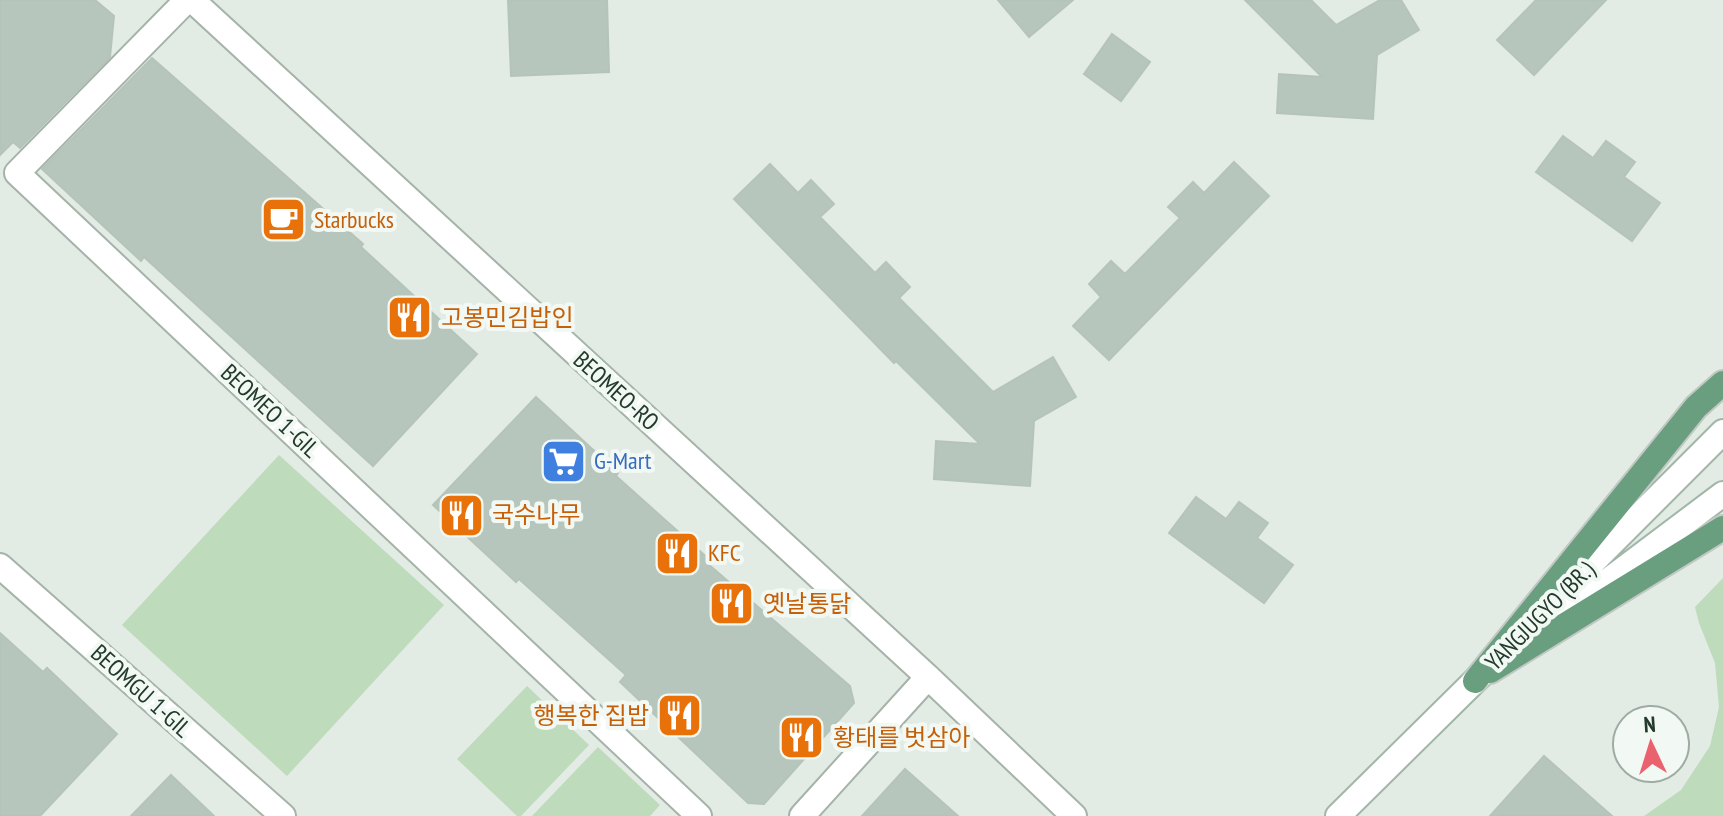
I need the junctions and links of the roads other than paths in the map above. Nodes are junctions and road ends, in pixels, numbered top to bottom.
1 (189, 0) edge
2 (1723, 383) edge
3 (1723, 432) edge
4 (1723, 494) edge
5 (1723, 528) edge
6 (0, 566) edge
7 (928, 677) junction
8 (1475, 681) junction
9 (283, 816) edge
10 (699, 816) edge
11 (802, 816) edge
12 (1074, 816) edge
13 (1338, 816) edge

1 - 7 street, BEOMEO-RO
1 - 10 street, BEOMEO 1-GIL
2 - 8 main road
3 - 8 street, YANGJUGYO (BR.)
4 - 8 street, YANGJUGYO (BR.)
5 - 8 main road
6 - 9 street, BEOMGU 1-GIL
7 - 11 street
7 - 12 street, BEOMEO-RO
8 - 13 street

